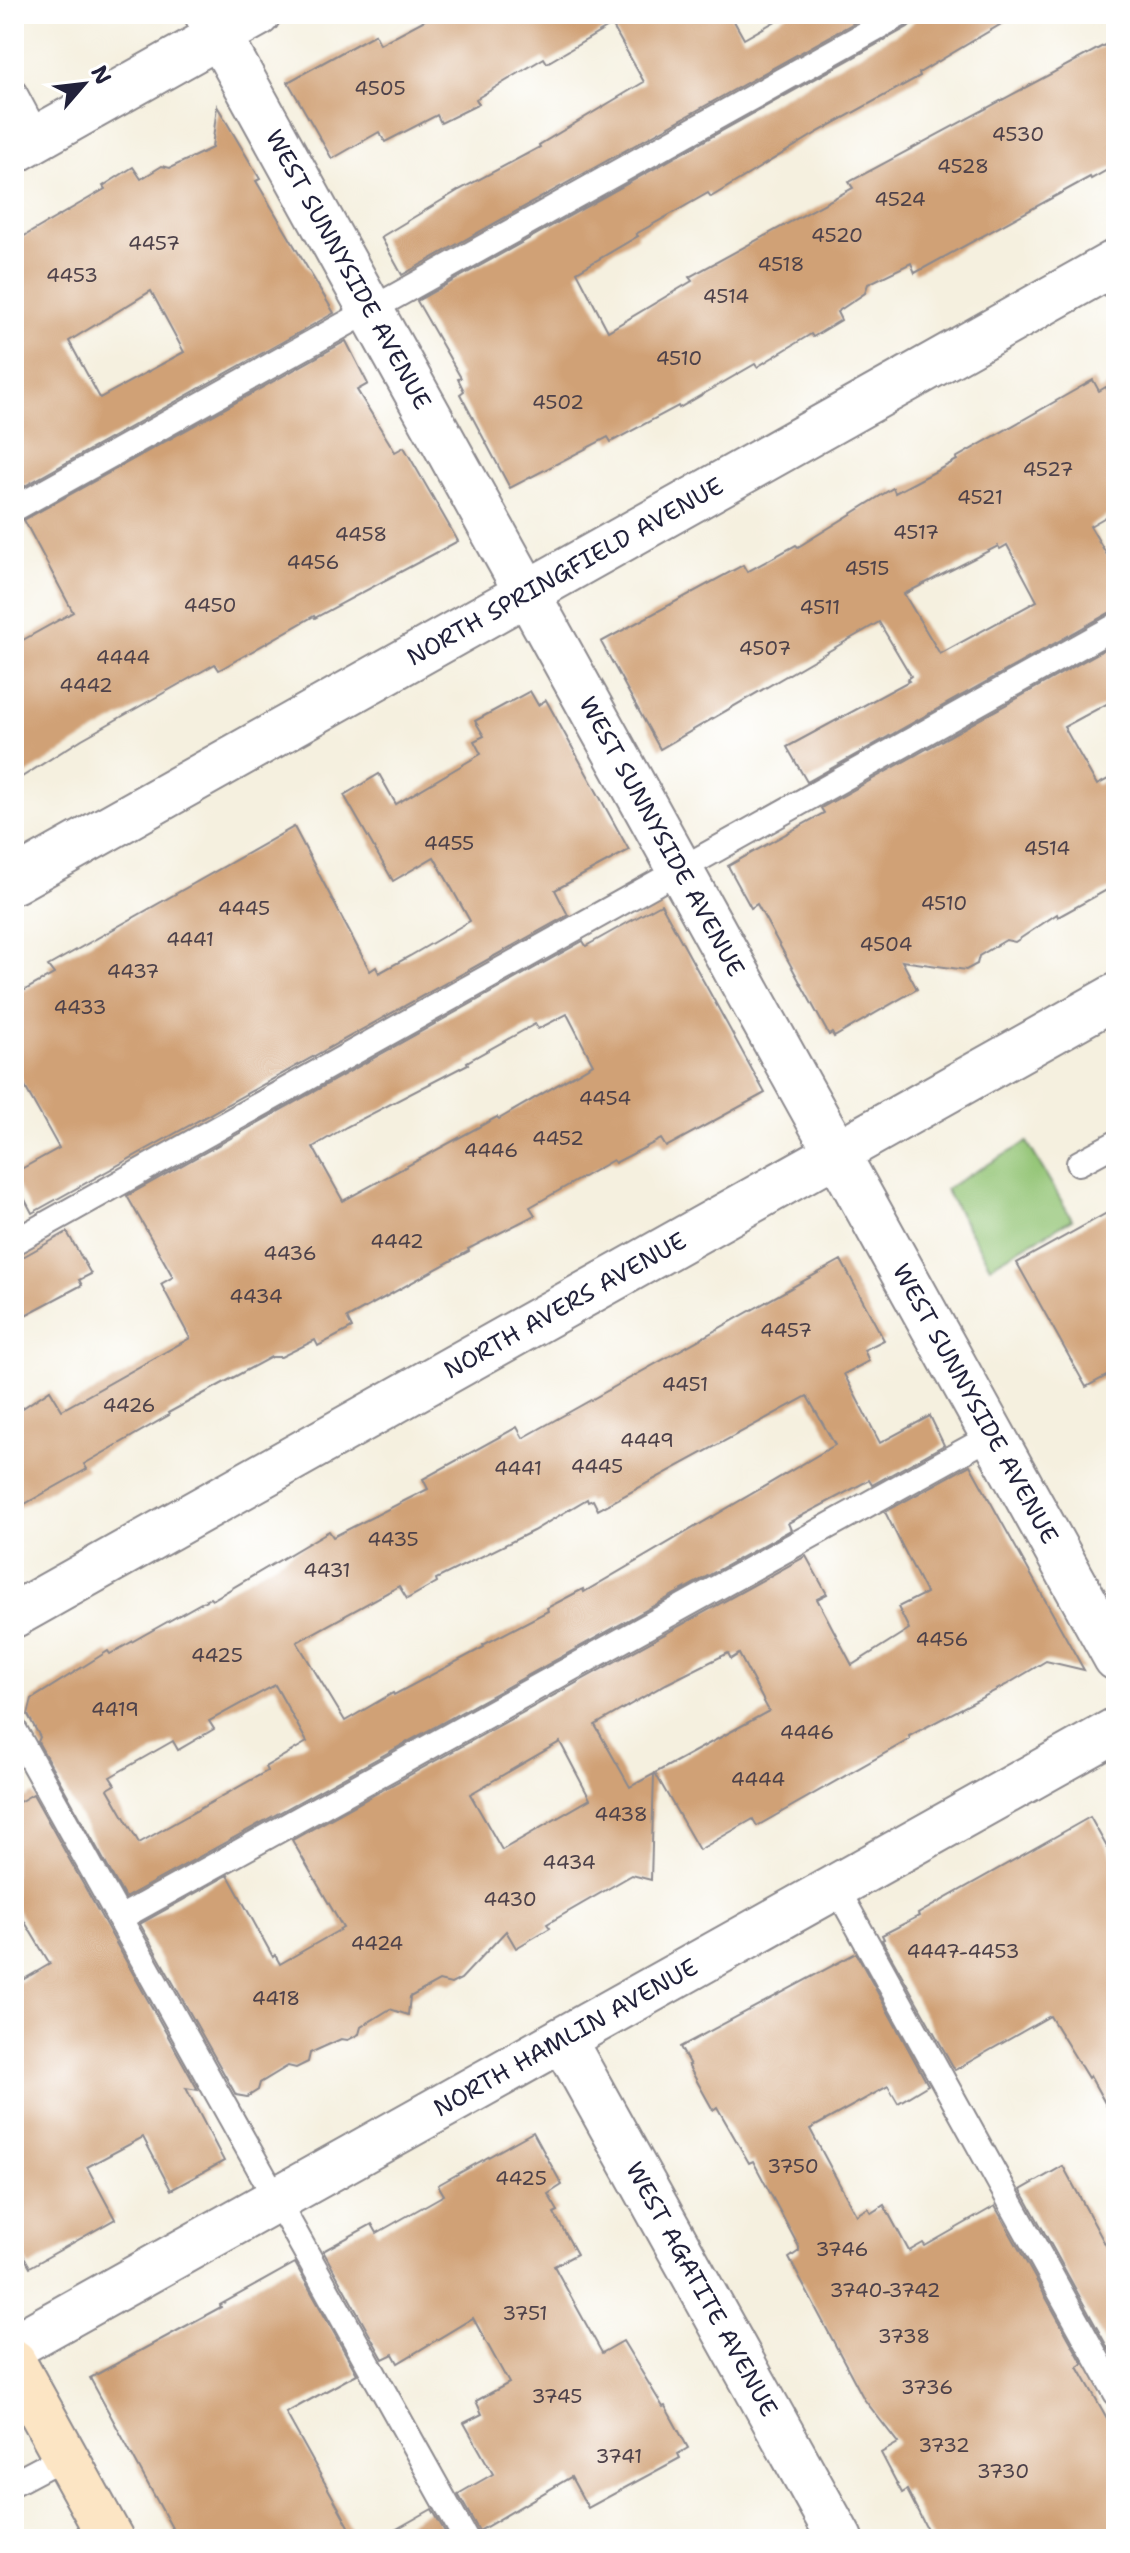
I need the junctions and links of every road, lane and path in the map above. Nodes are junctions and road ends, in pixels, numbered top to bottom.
1 (258, 14) edge
2 (901, 14) edge
3 (213, 25) edge
4 (14, 92) edge
5 (26, 144) edge
6 (1116, 262) edge
7 (371, 310) junction
8 (14, 509) edge
9 (527, 593) junction
10 (1116, 626) edge
11 (680, 870) junction
12 (14, 881) edge
13 (1115, 999) edge
14 (1116, 1143) edge
15 (837, 1153) junction
16 (1079, 1163) dead end
17 (14, 1242) edge
18 (993, 1435) junction
19 (14, 1615) edge
20 (1116, 1658) edge
21 (14, 1729) edge
22 (1116, 1730) edge
23 (836, 1887) junction
24 (120, 1918) junction
25 (563, 2039) junction
26 (276, 2200) junction
27 (14, 2346) edge
28 (14, 2363) edge
29 (1116, 2393) edge
30 (65, 2456) junction
31 (14, 2483) edge
32 (111, 2539) edge
33 (466, 2539) edge
34 (840, 2539) edge

1 - 3 street
2 - 7 lane
3 - 5 street
3 - 7 street, WEST SUNNYSIDE AVENUE
4 - 5 lane
6 - 9 street, NORTH SPRINGFIELD AVENUE
7 - 8 lane
7 - 9 street, WEST SUNNYSIDE AVENUE
9 - 11 street, WEST SUNNYSIDE AVENUE
9 - 12 street, NORTH SPRINGFIELD AVENUE
10 - 11 lane
11 - 15 street, WEST SUNNYSIDE AVENUE
11 - 17 lane
13 - 15 street, NORTH AVERS AVENUE
14 - 16 lane
15 - 18 street, WEST SUNNYSIDE AVENUE
15 - 19 street, NORTH AVERS AVENUE
18 - 20 street, WEST SUNNYSIDE AVENUE
18 - 24 lane
21 - 24 lane
22 - 23 street, NORTH HAMLIN AVENUE
23 - 25 street, NORTH HAMLIN AVENUE
23 - 29 lane
24 - 26 lane
25 - 26 street, NORTH HAMLIN AVENUE
25 - 34 street, WEST AGATITE AVENUE
26 - 27 street, NORTH HAMLIN AVENUE
26 - 33 lane
28 - 30 main road
30 - 31 lane
30 - 32 main road

